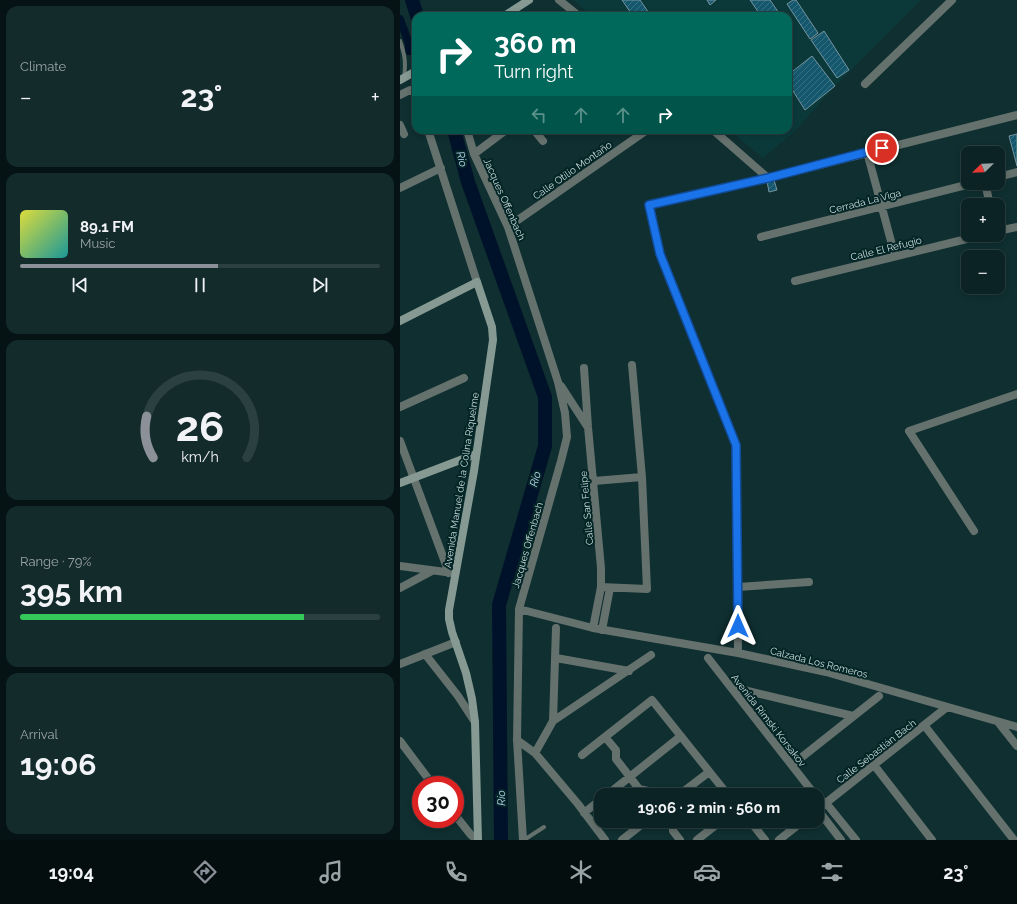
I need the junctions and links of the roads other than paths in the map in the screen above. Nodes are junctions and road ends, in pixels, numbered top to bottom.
1 (529, 0) edge
2 (559, 0) edge
3 (952, 0) edge
4 (510, 12) edge
5 (574, 12) edge
6 (400, 41) edge
7 (407, 76) edge
8 (865, 84) dead end
9 (412, 90) edge
10 (400, 95) edge
11 (1017, 115) edge
12 (400, 125) edge
13 (404, 134) dead end
14 (429, 134) edge
15 (468, 134) edge
16 (501, 134) edge
17 (537, 134) edge
18 (641, 134) edge
19 (718, 134) edge
20 (543, 142) dead end
21 (867, 152) junction
22 (474, 154) junction
23 (441, 168) junction
24 (1017, 172) edge
25 (1005, 175) edge
26 (768, 178) junction
27 (961, 186) edge
28 (400, 188) edge
29 (882, 207) junction
30 (508, 227) junction
31 (1017, 227) edge
32 (1005, 230) edge
33 (761, 237) dead end
34 (961, 240) edge
35 (896, 256) junction
36 (795, 281) dead end
37 (477, 282) junction
38 (400, 321) edge
39 (632, 365) dead end
40 (584, 368) dead end
41 (464, 378) dead end
42 (558, 382) junction
43 (1017, 394) edge
44 (400, 407) edge
45 (588, 427) junction
46 (400, 441) edge
47 (476, 454) junction
48 (642, 476) junction
49 (414, 477) junction
50 (594, 481) junction
51 (400, 483) edge
52 (974, 531) dead end
53 (400, 566) edge
54 (432, 571) junction
55 (452, 573) junction
56 (809, 582) dead end
57 (601, 587) junction
58 (738, 587) junction
59 (400, 588) edge
60 (610, 588) junction
61 (519, 609) junction
62 (556, 628) dead end
63 (593, 628) junction
64 (602, 630) junction
65 (456, 642) junction
66 (738, 653) junction
67 (425, 654) junction
68 (651, 655) dead end
69 (556, 658) junction
70 (708, 658) dead end
71 (400, 664) edge
72 (628, 671) junction
73 (730, 687) junction
74 (878, 696) dead end
75 (947, 706) junction
76 (853, 716) junction
77 (553, 721) junction
78 (475, 722) junction
79 (998, 722) junction
80 (924, 725) junction
81 (1017, 727) edge
82 (681, 736) junction
83 (606, 737) junction
84 (517, 740) junction
85 (400, 741) edge
86 (1017, 746) edge
87 (535, 753) junction
88 (582, 755) dead end
89 (792, 765) junction
90 (874, 765) junction
91 (709, 772) junction
92 (426, 776) edge
93 (630, 777) junction
94 (616, 788) edge
95 (638, 788) edge
96 (688, 788) edge
97 (722, 788) edge
98 (810, 788) edge
99 (824, 796) edge
100 (824, 804) edge
101 (594, 805) edge
102 (584, 813) junction
103 (824, 819) edge
104 (464, 826) edge
105 (544, 827) dead end
106 (637, 828) edge
107 (673, 828) edge
108 (712, 828) edge
109 (756, 828) edge
110 (795, 828) edge
111 (849, 832) junction
112 (478, 840) edge
113 (523, 840) edge
114 (605, 840) edge
115 (622, 840) edge
116 (680, 840) edge
117 (697, 840) edge
118 (765, 840) edge
119 (779, 840) edge
120 (841, 840) edge
121 (856, 840) edge
122 (932, 840) edge
123 (1014, 840) edge

1 - 4 street
2 - 5 street
3 - 8 street
6 - 7 lane
9 - 10 street
11 - 21 street
12 - 13 street
14 - 23 street, Avenida Manuel de la Colina Riquelme
15 - 22 street, Jacques Offenbach
16 - 22 street
17 - 20 street
18 - 30 street, Calle Otilio Montaño
19 - 26 street
21 - 26 street
21 - 29 street
22 - 30 street, Jacques Offenbach
23 - 28 street
23 - 37 street, Avenida Manuel de la Colina Riquelme
24 - 25 street
26 - 58 street
27 - 29 street, Cerrada La Viga
29 - 33 street, Cerrada La Viga
29 - 35 street
30 - 42 street, Jacques Offenbach
31 - 32 street
34 - 35 street, Calle El Refugio
35 - 36 street, Calle El Refugio
37 - 38 street
37 - 47 street, Avenida Manuel de la Colina Riquelme
39 - 48 street
40 - 45 street, Calle San Felipe
41 - 44 street
42 - 45 street
42 - 61 street, Jacques Offenbach
43 - 52 street
45 - 50 street, Calle San Felipe
46 - 49 street
47 - 49 street
47 - 55 street, Avenida Manuel de la Colina Riquelme
48 - 50 street
48 - 60 street
49 - 51 street
49 - 55 street
50 - 57 street, Calle San Felipe
53 - 54 street
54 - 55 street
54 - 59 street
55 - 65 street, Avenida Manuel de la Colina Riquelme
56 - 58 street
57 - 60 street
57 - 63 street, Calle San Felipe
58 - 66 street
60 - 64 street
61 - 63 street, Calzada Los Romeros
61 - 84 street, Jacques Offenbach
62 - 69 street
63 - 64 street, Calzada Los Romeros
64 - 66 street, Calzada Los Romeros
65 - 67 street
65 - 78 street, Avenida Manuel de la Colina Riquelme
66 - 75 street, Calzada Los Romeros
67 - 71 street
67 - 78 street
68 - 72 street
69 - 72 street
69 - 77 street
70 - 73 street, Avenida Rimski Korsakov
72 - 77 street
73 - 76 street
73 - 89 street, Avenida Rimski Korsakov
74 - 76 street
75 - 79 street, Calzada Los Romeros
75 - 80 street, Calle Sebastián Bach
76 - 89 street
77 - 87 street
78 - 112 street, Avenida Manuel de la Colina Riquelme
79 - 81 street, Calzada Los Romeros
79 - 86 street
80 - 90 street, Calle Sebastián Bach
80 - 123 street
82 - 83 street
82 - 91 street
82 - 93 street
83 - 88 street
83 - 93 street
84 - 87 street
84 - 113 street, Jacques Offenbach
85 - 92 street
87 - 102 street
89 - 98 street, Avenida Rimski Korsakov
90 - 99 street, Calle Sebastián Bach
90 - 122 street
91 - 96 street
91 - 97 street
93 - 94 street
93 - 95 street
100 - 111 street, Avenida Rimski Korsakov
101 - 102 street
102 - 114 street
103 - 120 street
104 - 112 street
105 - 113 lane
106 - 115 street
107 - 116 street
108 - 117 street
109 - 118 street
110 - 119 street
111 - 120 street
111 - 121 street, Avenida Rimski Korsakov

